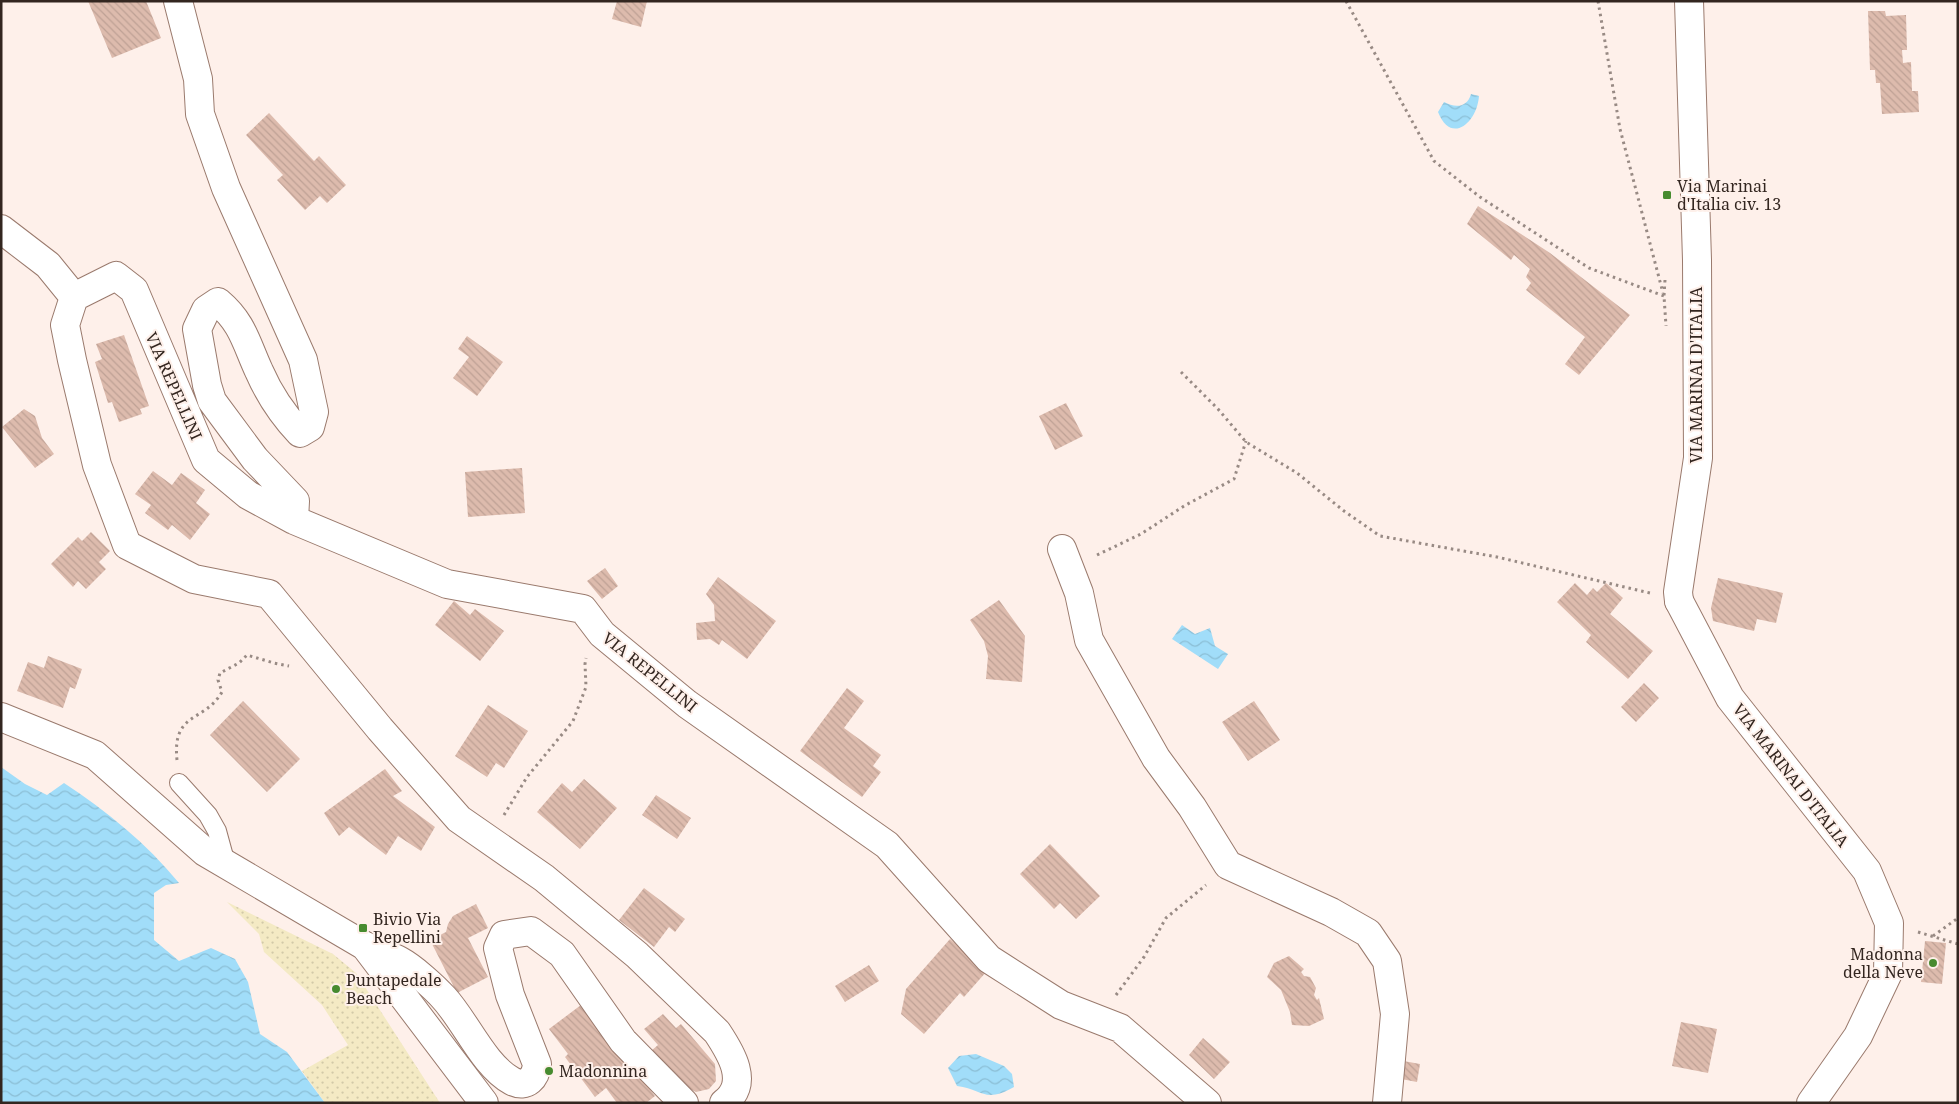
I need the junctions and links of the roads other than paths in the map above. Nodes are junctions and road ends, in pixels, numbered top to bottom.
1 (178, 1) edge
2 (1689, 1) edge
3 (1, 229) edge
4 (74, 297) junction
5 (294, 520) junction
6 (1065, 558) road end
7 (1, 717) edge
8 (179, 782) road end
9 (226, 864) junction
10 (364, 946) junction
11 (484, 1103) edge
12 (684, 1103) edge
13 (724, 1103) edge
14 (1206, 1103) edge
15 (1388, 1103) edge
16 (1811, 1103) edge

1 - 5 street
2 - 16 street, VIA MARINAI D'ITALIA
3 - 4 street
4 - 5 street, VIA REPELLINI
4 - 13 street
5 - 14 street, VIA REPELLINI
6 - 15 street
7 - 9 street
8 - 9 lane
9 - 10 street
10 - 11 street
10 - 12 street

